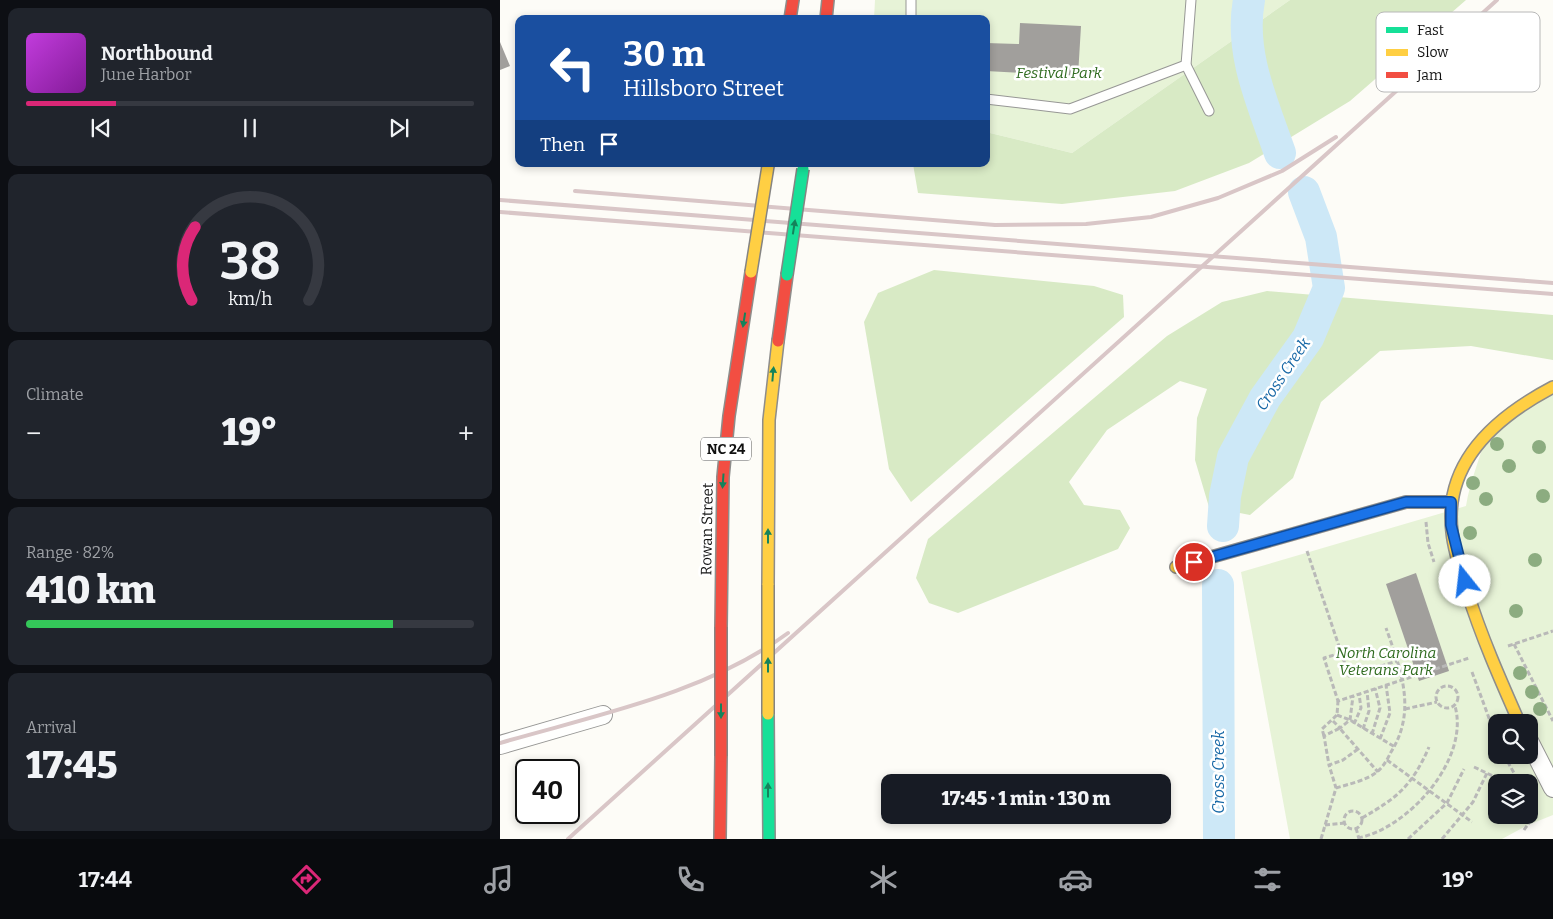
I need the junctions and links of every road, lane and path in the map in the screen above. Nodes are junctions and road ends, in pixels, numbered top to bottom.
1 (793, 0) edge
2 (828, 0) edge
3 (911, 0) edge
4 (1191, 0) edge
5 (791, 15) edge
6 (826, 15) edge
7 (911, 15) edge
8 (1186, 65) junction
9 (990, 99) edge
10 (1209, 111) dead end
11 (768, 167) edge
12 (803, 167) edge
13 (1553, 386) edge
14 (1451, 502) junction
15 (1301, 532) junction
16 (1176, 566) dead end
17 (1386, 628) dead end
18 (1553, 631) edge
19 (1514, 644) junction
20 (1341, 653) junction
21 (1487, 653) junction
22 (1467, 659) junction
23 (1397, 661) junction
24 (1402, 680) junction
25 (1386, 685) junction
26 (1376, 688) junction
27 (1366, 691) junction
28 (1359, 694) junction
29 (1353, 696) junction
30 (1338, 701) junction
31 (1437, 702) junction
32 (1455, 706) junction
33 (1405, 709) junction
34 (1515, 714) edge
35 (603, 715) dead end
36 (1337, 715) junction
37 (1488, 715) edge
38 (1350, 720) junction
39 (1332, 721) junction
40 (1553, 721) edge
41 (1354, 724) junction
42 (1340, 728) junction
43 (1363, 729) junction
44 (1372, 734) junction
45 (1324, 736) junction
46 (1380, 739) junction
47 (500, 745) edge
48 (1395, 747) junction
49 (1429, 747) dead end
50 (1358, 748) junction
51 (1538, 759) edge
52 (1387, 760) junction
53 (1329, 765) junction
54 (1474, 767) dead end
55 (1464, 769) dead end
56 (1378, 772) junction
57 (1487, 773) joint
58 (1413, 778) junction
59 (1336, 788) junction
60 (1553, 788) edge
61 (1430, 790) junction
62 (1447, 803) junction
63 (1464, 816) junction
64 (1362, 818) junction
65 (1472, 822) dead end
66 (1345, 823) junction
67 (1528, 824) edge
68 (1325, 825) junction
69 (1356, 828) junction
70 (1524, 830) dead end
71 (720, 839) edge
72 (769, 839) edge
73 (1321, 839) edge
74 (1359, 839) edge
75 (1408, 839) edge
76 (1442, 839) edge

1 - 5 main road
2 - 6 main road
3 - 7 lane
4 - 8 lane
8 - 9 lane
8 - 10 lane
11 -> 71 main road, Rowan Street / NC 24, bridge
72 -> 12 main road, NC 24, bridge
13 - 14 main road
14 - 15 main road
14 - 21 main road
15 - 16 main road
15 - 20 path
17 - 23 path
18 - 19 path
19 - 21 path
19 - 40 path
20 - 23 path
20 - 30 path
21 - 22 path
21 - 34 main road
22 - 24 path
22 - 37 path
23 - 24 path
24 - 25 path
24 - 33 path
25 - 26 path
25 - 46 path
26 - 27 path
26 - 44 path
27 - 28 path
27 - 43 path
28 - 29 path
28 - 41 path
29 - 30 path
29 - 38 path
30 - 36 path
31 - 32 path
31 - 32 path
31 - 33 path
32 - 61 path
33 - 48 path
35 - 47 street
36 - 38 path
36 - 39 path
38 - 41 path
38 - 42 path
39 - 42 path
39 - 45 path
41 - 43 path
42 - 45 path
42 - 50 path
43 - 44 path
44 - 46 path
45 - 53 path
46 - 48 path
48 - 52 path
49 - 58 path
50 - 53 path
50 - 56 path
51 - 60 street
52 - 56 path
52 - 58 path
53 - 59 path
54 - 57 path
55 - 62 path
56 - 59 path
57 - 63 path
58 - 61 path
58 - 64 path
59 - 68 path
61 - 62 path
61 - 74 path
62 - 63 path
62 - 75 path
63 - 65 path
63 - 76 path
64 - 66 path
64 - 69 path
66 - 68 path
66 - 69 path
67 - 70 path
68 - 73 path
69 - 74 path

